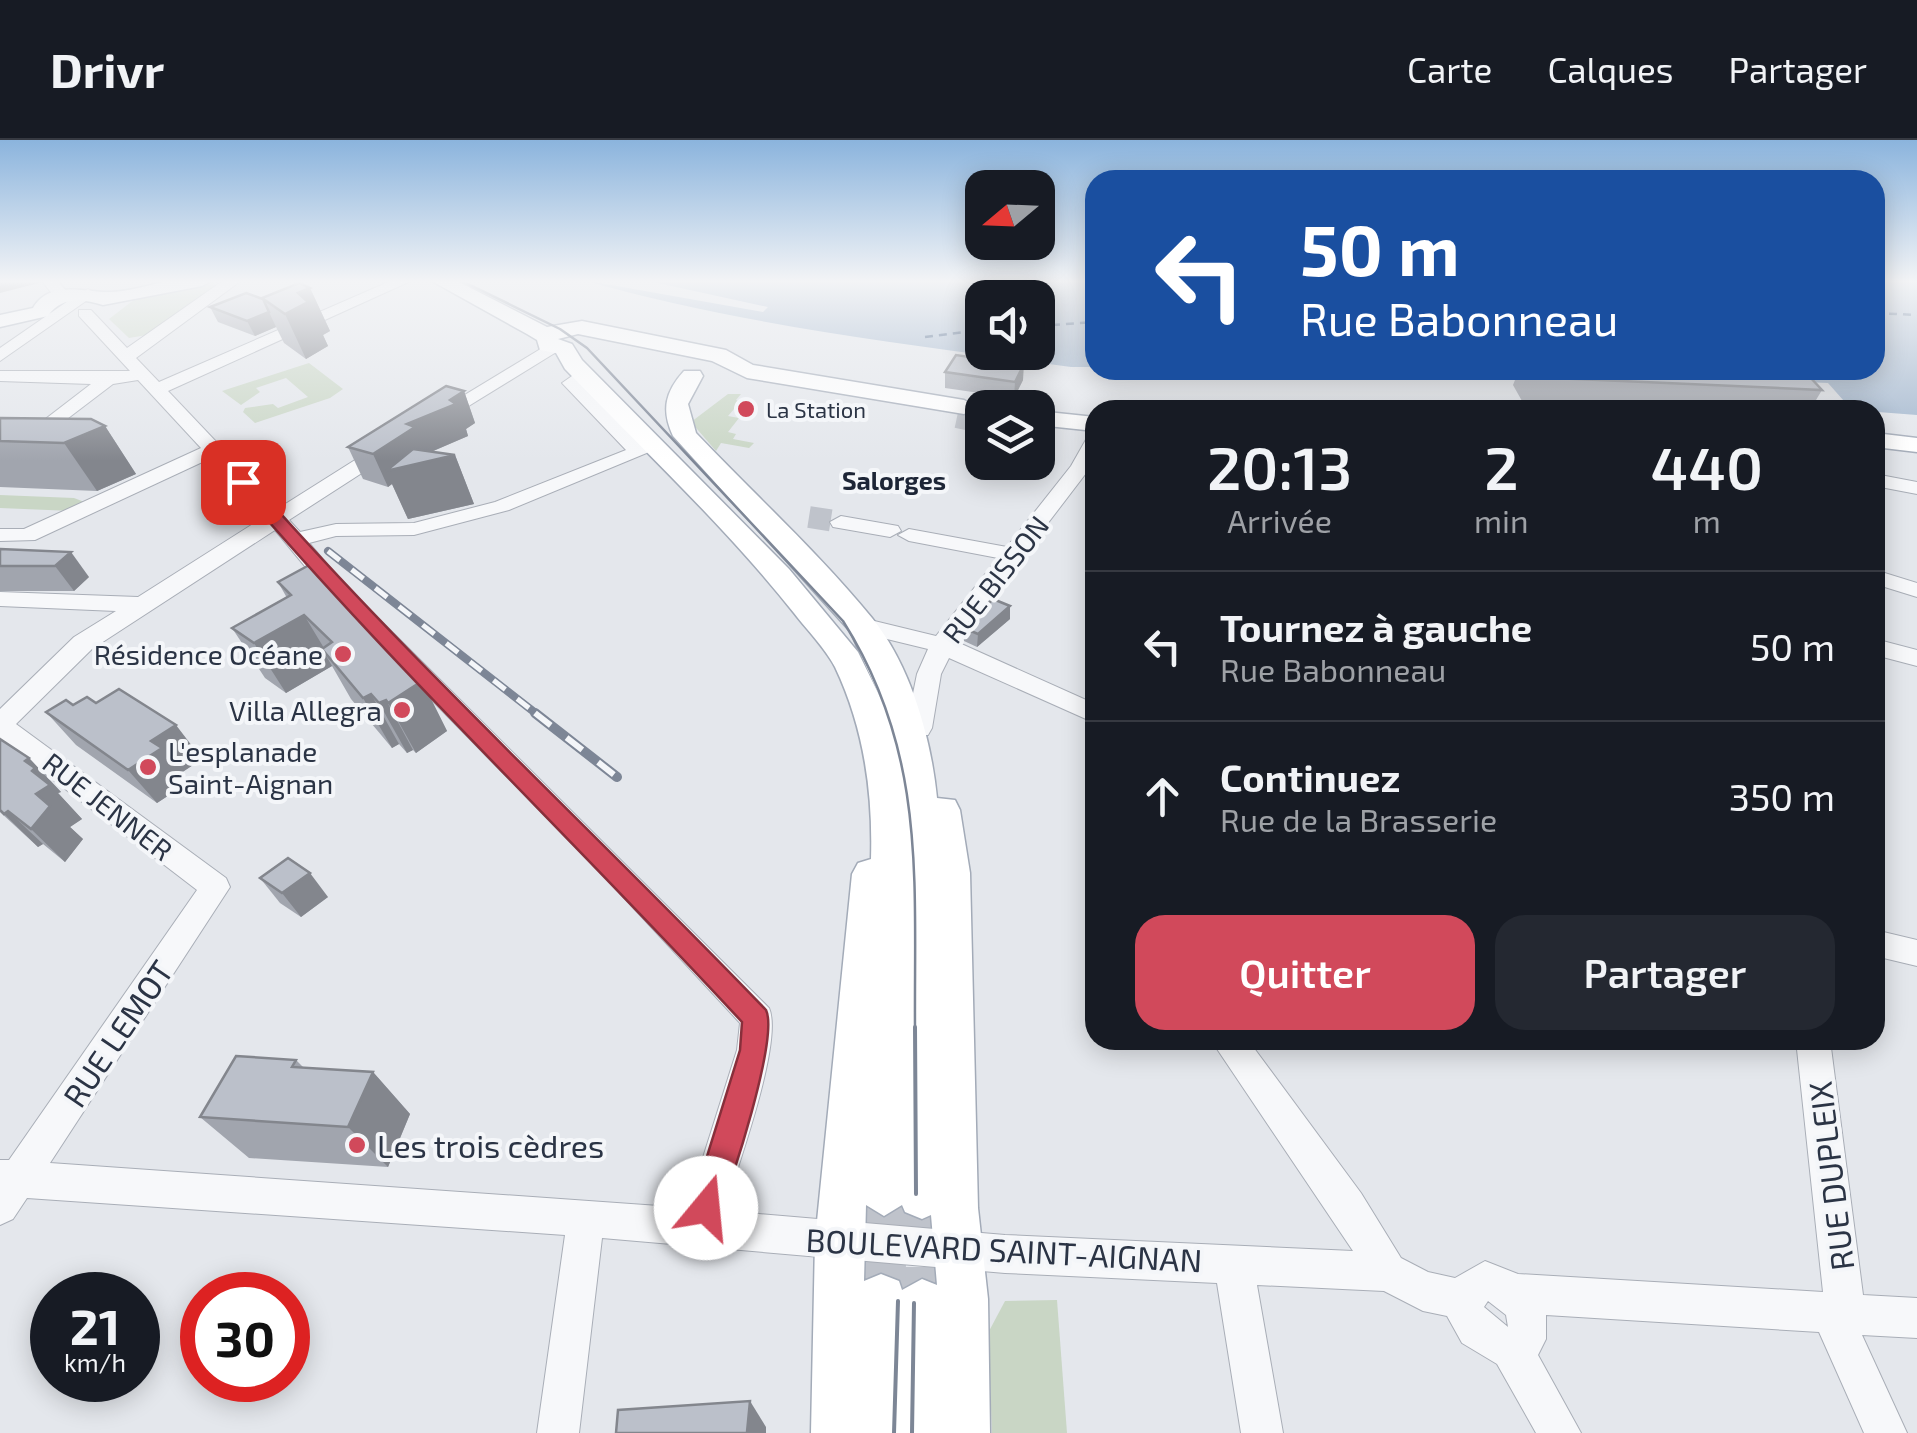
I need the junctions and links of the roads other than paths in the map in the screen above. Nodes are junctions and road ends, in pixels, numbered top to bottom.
1 (118, 340) edge
2 (149, 340) edge
3 (254, 340) edge
4 (547, 340) edge
5 (574, 340) edge
6 (605, 340) edge
7 (554, 344) junction
8 (126, 357) junction
9 (702, 366) junction
10 (582, 374) junction
11 (0, 376) edge
12 (108, 379) junction
13 (151, 381) junction
14 (965, 413) tunnel mouth
15 (1055, 420) edge
16 (1085, 423) edge
17 (1055, 432) edge
18 (1885, 433) edge
19 (1917, 436) edge
20 (1085, 437) edge
21 (1885, 441) edge
22 (1917, 445) edge
23 (213, 450) junction
24 (1085, 458) edge
25 (0, 464) edge
26 (1885, 482) edge
27 (1917, 488) edge
28 (840, 522) tunnel mouth
29 (286, 529) junction
30 (0, 535) edge
31 (1014, 554) junction
32 (1885, 580) edge
33 (1917, 590) edge
34 (0, 599) edge
35 (144, 605) junction
36 (817, 622) junction
37 (862, 626) junction
38 (942, 645) junction
39 (1885, 650) edge
40 (1917, 658) edge
41 (885, 661) junction
42 (1085, 707) edge
43 (1, 727) edge
44 (919, 728) junction
45 (215, 887) joint
46 (1885, 944) edge
47 (1917, 952) edge
48 (1235, 1050) edge
49 (1814, 1050) edge
50 (6, 1188) edge
51 (586, 1218) junction
52 (700, 1228) junction
53 (839, 1241) junction
54 (957, 1249) junction
55 (1232, 1262) junction
56 (1386, 1272) junction
57 (1514, 1292) junction
58 (1464, 1300) junction
59 (1838, 1312) junction
60 (1917, 1318) edge
61 (1511, 1348) junction
62 (558, 1433) edge
63 (838, 1433) edge
64 (875, 1433) edge
65 (922, 1433) edge
66 (964, 1433) edge
67 (1262, 1433) edge
68 (1560, 1433) edge
69 (1886, 1433) edge

1 - 8 street
2 - 8 street
3 - 13 street
4 - 7 main road
5 - 7 main road
6 - 9 main road
7 - 10 main road
7 - 29 street
8 - 13 street
9 - 14 main road
9 - 37 main road
10 - 29 street
10 - 36 main road
11 - 12 street
12 - 13 street
12 - 25 street
13 - 23 street
15 - 16 main road
17 - 20 main road
18 - 19 main road
21 - 22 main road
23 - 29 street
23 - 30 street
24 - 31 street, RUE BISSON
26 - 27 street
28 - 31 street
29 - 35 street
29 - 52 street
31 - 38 street, RUE BISSON
32 - 33 street
34 - 35 street
35 - 43 street
36 - 41 main road
36 - 53 main road
37 - 38 street
37 - 41 main road
38 - 42 street
38 - 44 street, RUE BISSON
39 - 40 street
41 - 44 main road
43 - 45 street, RUE JENNER
44 - 54 main road
45 - 50 street, RUE LEMOT
46 - 47 street
48 - 56 street
49 - 59 street, RUE DUPLEIX
50 - 51 street, BOULEVARD SAINT-AIGNAN
51 - 52 street, BOULEVARD SAINT-AIGNAN
51 - 62 street
52 - 53 street, BOULEVARD SAINT-AIGNAN
53 - 54 street, BOULEVARD SAINT-AIGNAN
53 - 63 main road
54 - 55 street, BOULEVARD SAINT-AIGNAN
54 - 66 main road
55 - 56 street, BOULEVARD SAINT-AIGNAN
55 - 67 street
56 - 58 street, BOULEVARD SAINT-AIGNAN
57 - 58 street
57 - 59 street
57 - 61 street
58 - 61 street
59 - 60 street
59 - 69 street, RUE DUPLEIX
61 - 68 street
64 - 65 main road

